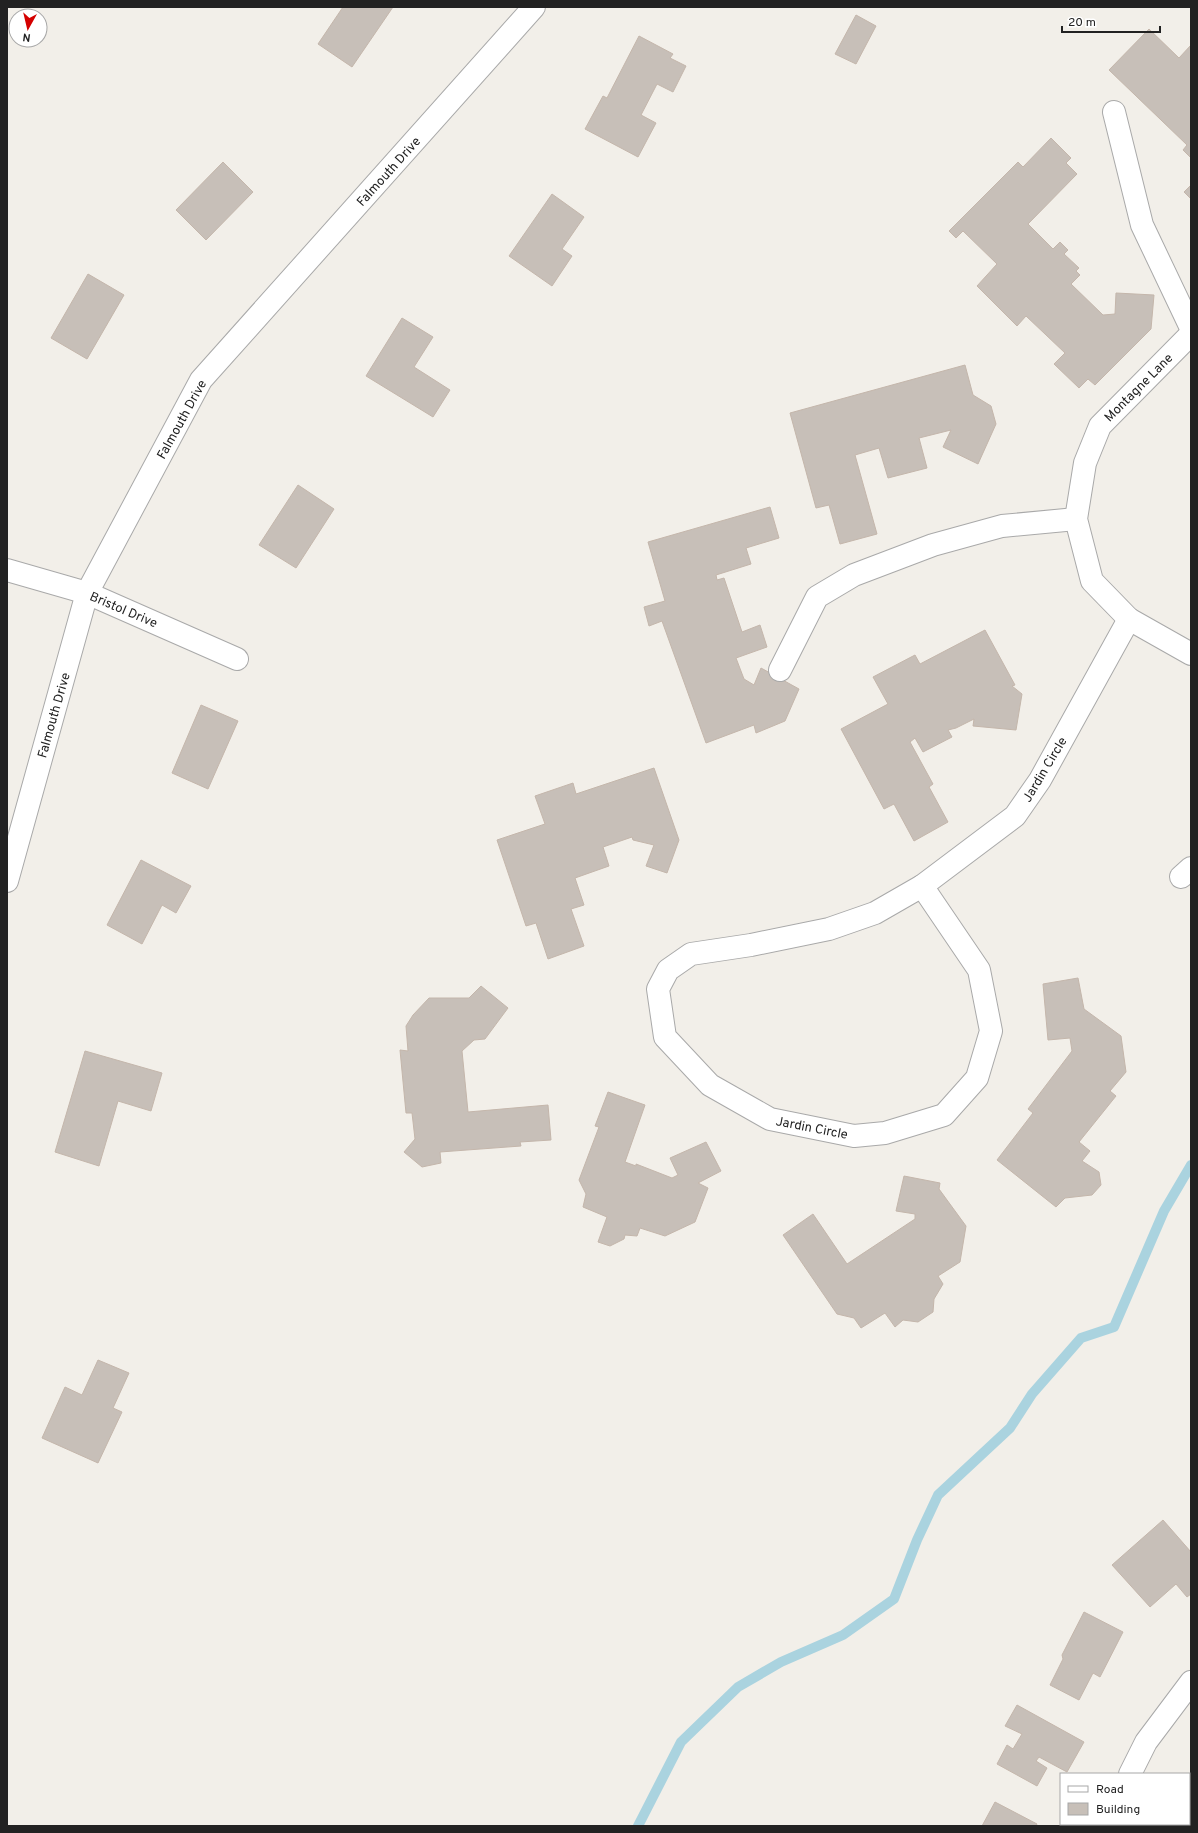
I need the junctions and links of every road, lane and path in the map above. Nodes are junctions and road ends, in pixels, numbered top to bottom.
1 (534, 7) edge
2 (1114, 112) dead end
3 (1191, 328) edge
4 (1191, 334) edge
5 (1076, 519) junction
6 (7, 570) edge
7 (87, 593) junction
8 (1129, 619) junction
9 (1191, 654) edge
10 (237, 659) dead end
11 (780, 670) dead end
12 (7, 880) edge
13 (922, 886) junction
14 (1191, 1682) edge
15 (1130, 1773) edge

1 - 7 street, Falmouth Drive
2 - 3 street
4 - 5 street, Montagne Lane
5 - 8 street, Montagne Lane
5 - 11 street
6 - 7 street, Bristol Drive
7 - 10 street, Bristol Drive
7 - 12 street, Falmouth Drive
8 - 9 street, Montagne Lane
8 - 13 street, Jardin Circle
13 - 13 street, Jardin Circle
14 - 15 street

